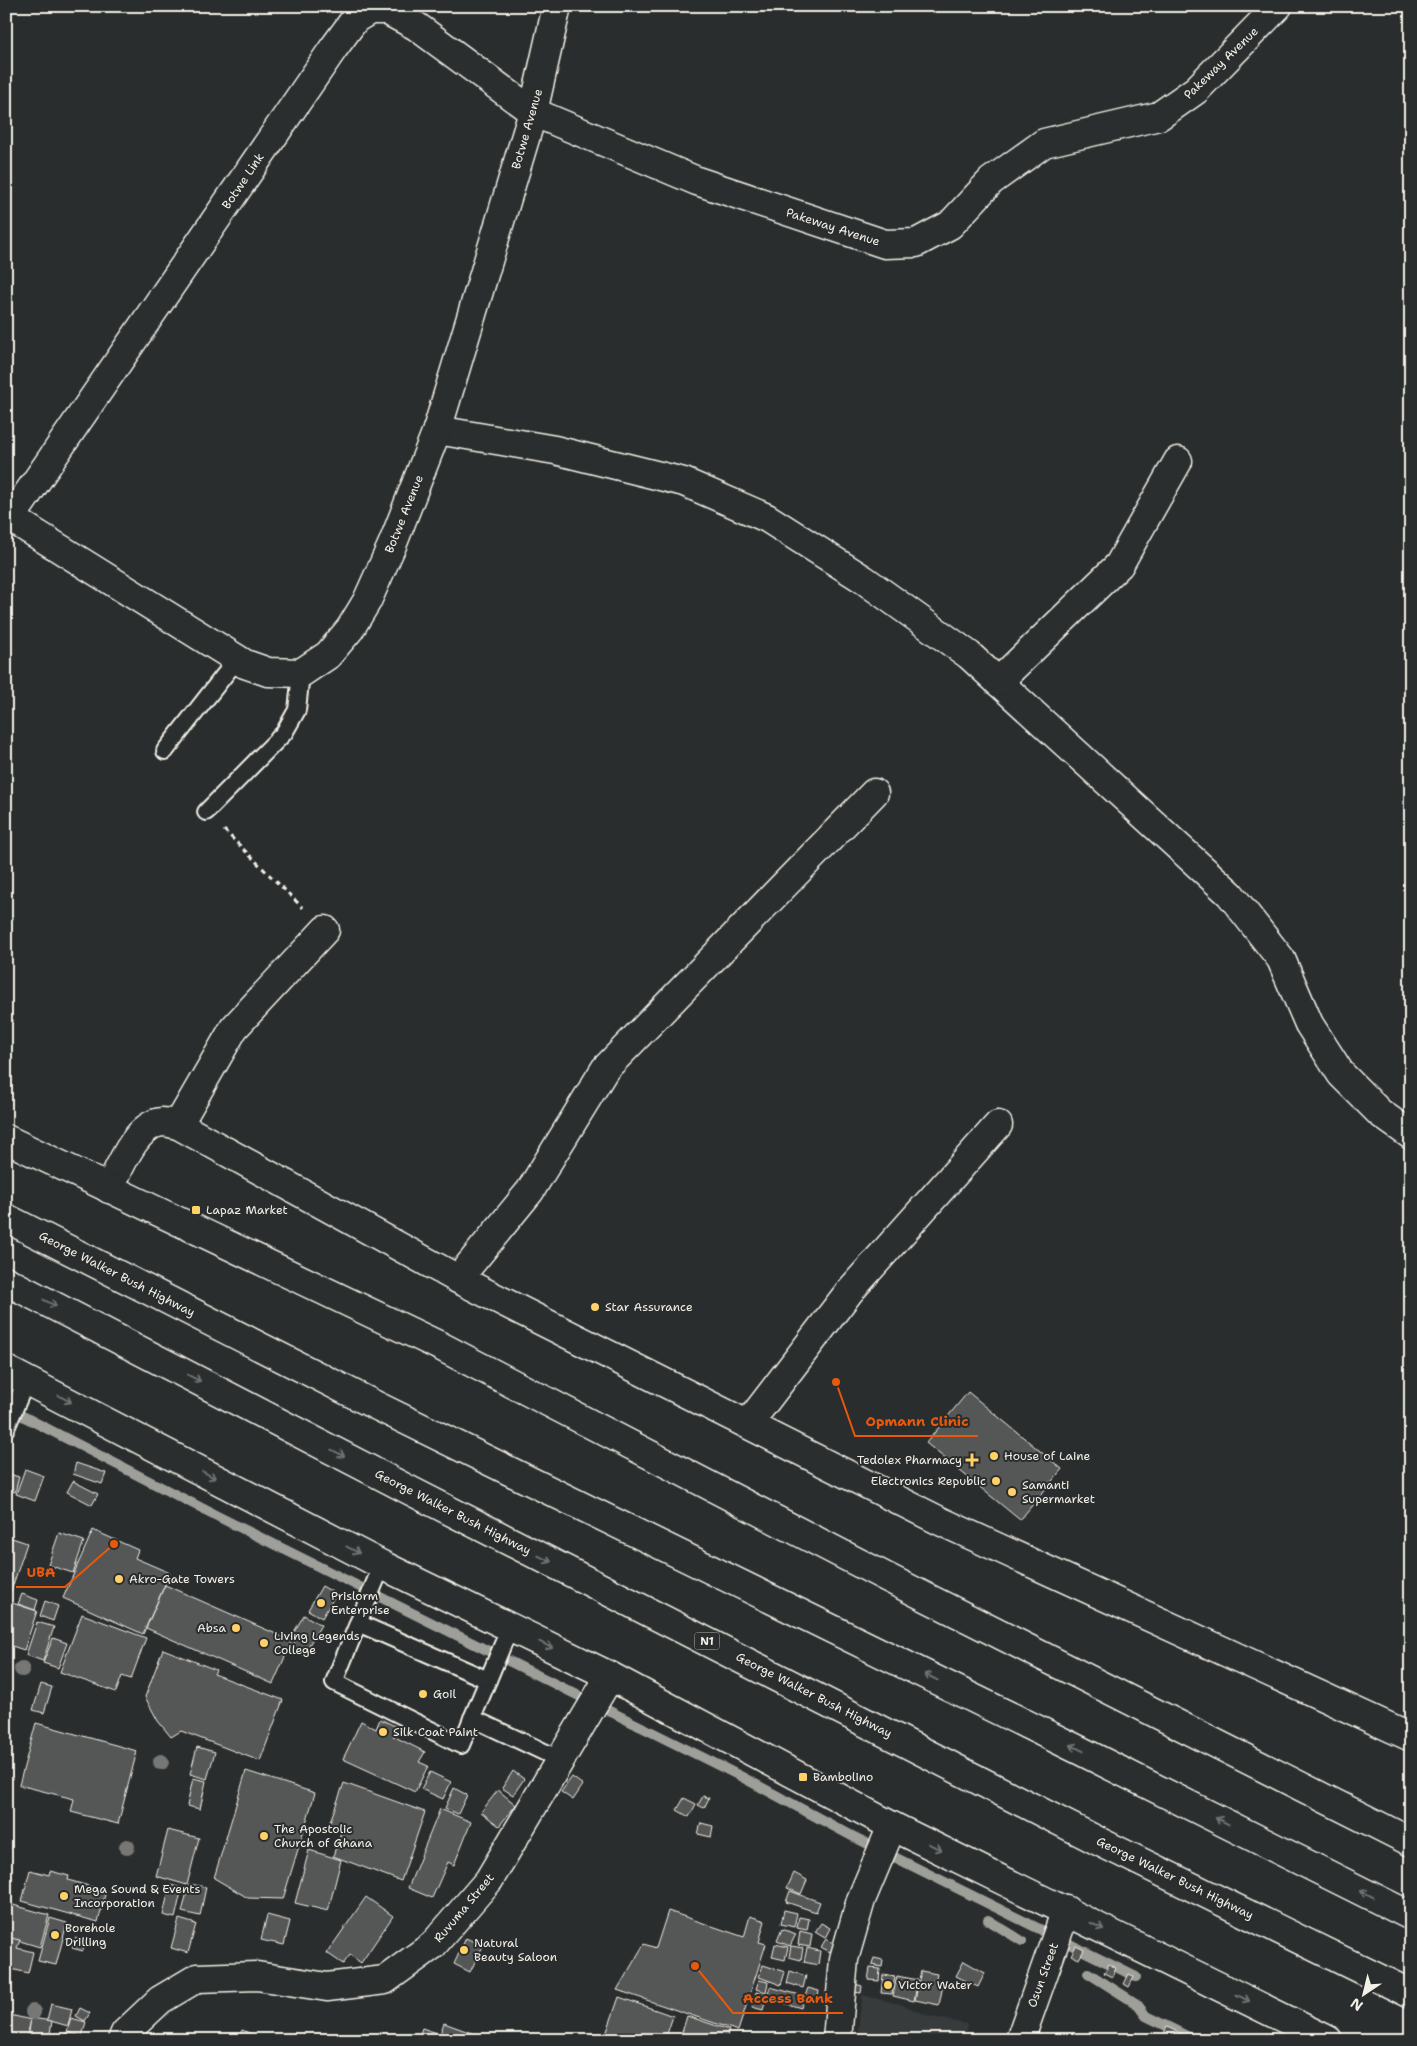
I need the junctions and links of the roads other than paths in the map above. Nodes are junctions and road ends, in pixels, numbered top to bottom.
1 (558, 6) edge
2 (1278, 6) edge
3 (533, 112) junction
4 (437, 430) junction
5 (1178, 461) dead end
6 (9, 517) edge
7 (237, 659) junction
8 (301, 673) junction
9 (998, 682) junction
10 (165, 751) dead end
11 (874, 793) dead end
12 (206, 812) road end
13 (324, 930) road end
14 (178, 1125) junction
15 (998, 1126) dead end
16 (1411, 1135) edge
17 (6, 1139) edge
18 (109, 1188) junction
19 (6, 1218) edge
20 (458, 1279) junction
21 (6, 1281) edge
22 (17, 1374) edge
23 (748, 1424) junction
24 (6, 1428) edge
25 (382, 1565) junction
26 (358, 1623) junction
27 (510, 1627) junction
28 (610, 1676) junction
29 (488, 1680) junction
30 (472, 1718) junction
31 (1411, 1738) edge
32 (560, 1760) junction
33 (892, 1826) junction
34 (1411, 1842) edge
35 (1066, 1910) junction
36 (1411, 1916) edge
37 (1411, 1994) edge
38 (122, 2040) edge
39 (837, 2040) edge
40 (1020, 2040) edge
41 (1328, 2040) edge

1 - 3 main road, Botwe Avenue
2 - 3 main road, Pakeway Avenue
3 - 4 main road, Botwe Avenue
3 - 6 main road, Botwe Link
4 - 8 main road, Botwe Avenue
4 - 9 main road
5 - 9 main road
6 - 7 main road
7 - 8 main road
7 - 10 lane
8 - 12 lane
9 - 16 main road
11 - 20 main road
13 - 14 main road
14 - 18 main road
14 - 20 main road
15 - 23 main road
17 - 18 main road
18 - 34 main road
36 -> 19 main road, George Walker Bush Highway
20 - 23 main road
21 -> 37 main road, George Walker Bush Highway / N1
22 - 24 lane
22 -> 25 main road
23 - 31 main road
25 - 26 lane
25 - 27 main road
26 - 29 lane
26 - 30 lane
27 -> 28 main road
27 - 29 lane
28 - 32 main road, Ruvuma Street
28 - 33 main road
29 - 30 lane
30 - 32 lane
32 - 38 main road, Ruvuma Street
33 -> 35 main road
33 - 39 main road
35 - 40 main road, Osun Street
35 -> 41 main road

